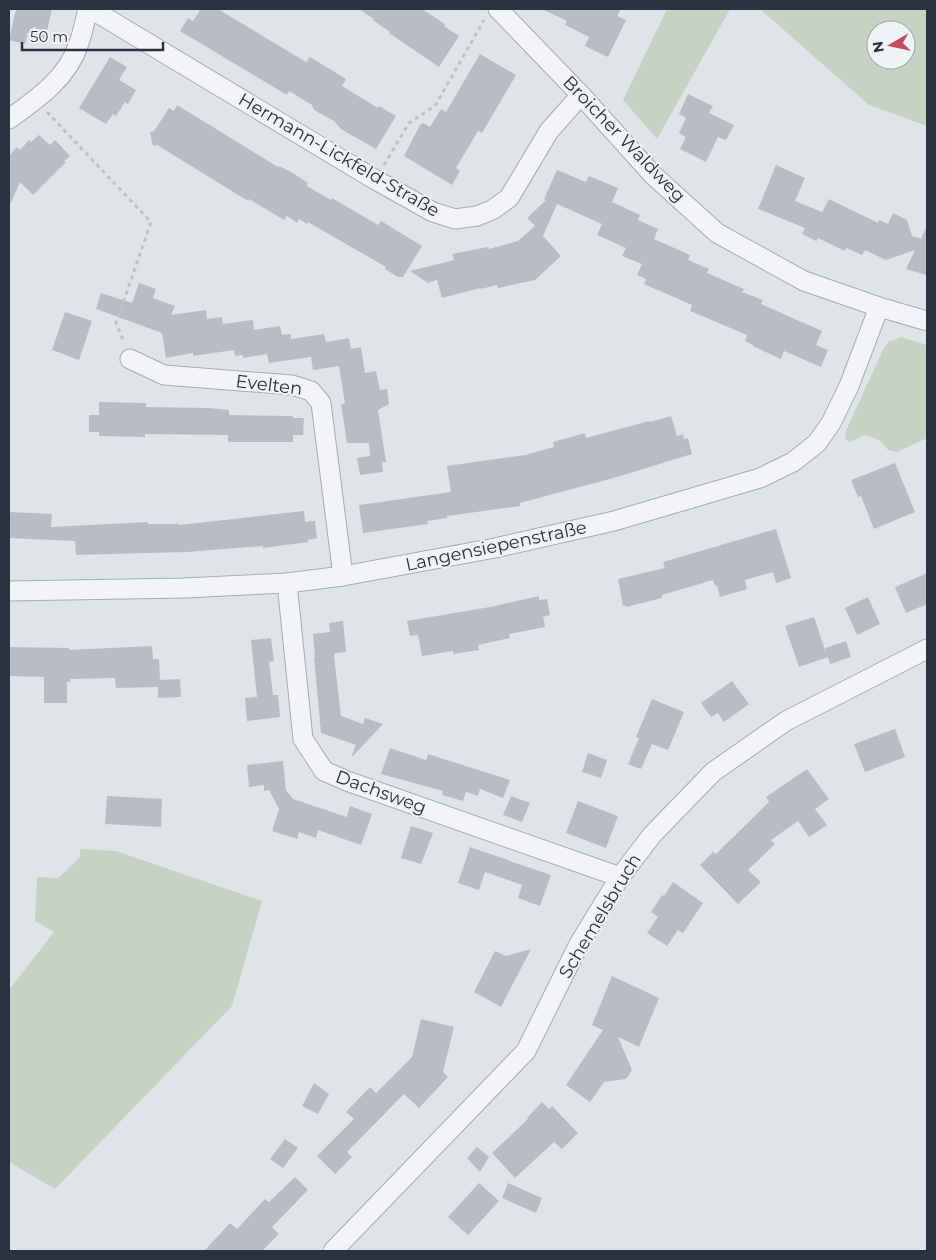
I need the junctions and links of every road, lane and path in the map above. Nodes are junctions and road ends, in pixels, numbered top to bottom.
1 (90, 9) edge
2 (492, 13) edge
3 (581, 95) junction
4 (36, 100) junction
5 (9, 119) edge
6 (374, 179) junction
7 (879, 307) junction
8 (927, 321) edge
9 (130, 359) joint
10 (343, 576) junction
11 (287, 583) junction
12 (9, 591) edge
13 (927, 649) edge
14 (620, 877) junction
15 (333, 1251) edge

1 - 4 street
1 - 6 street, Hermann-Lickfeld-Straße
2 - 3 street, Broicher Waldweg
2 - 6 path
3 - 6 street, Hermann-Lickfeld-Straße
3 - 7 street, Broicher Waldweg
4 - 5 street
4 - 9 path
7 - 8 street, Broicher Waldweg
7 - 10 street, Langensiepenstraße
9 - 10 street, Evelten
10 - 11 street, Langensiepenstraße
11 - 12 street, Langensiepenstraße
11 - 14 street, Dachsweg
13 - 14 street, Schemelsbruch
14 - 15 street, Schemelsbruch

